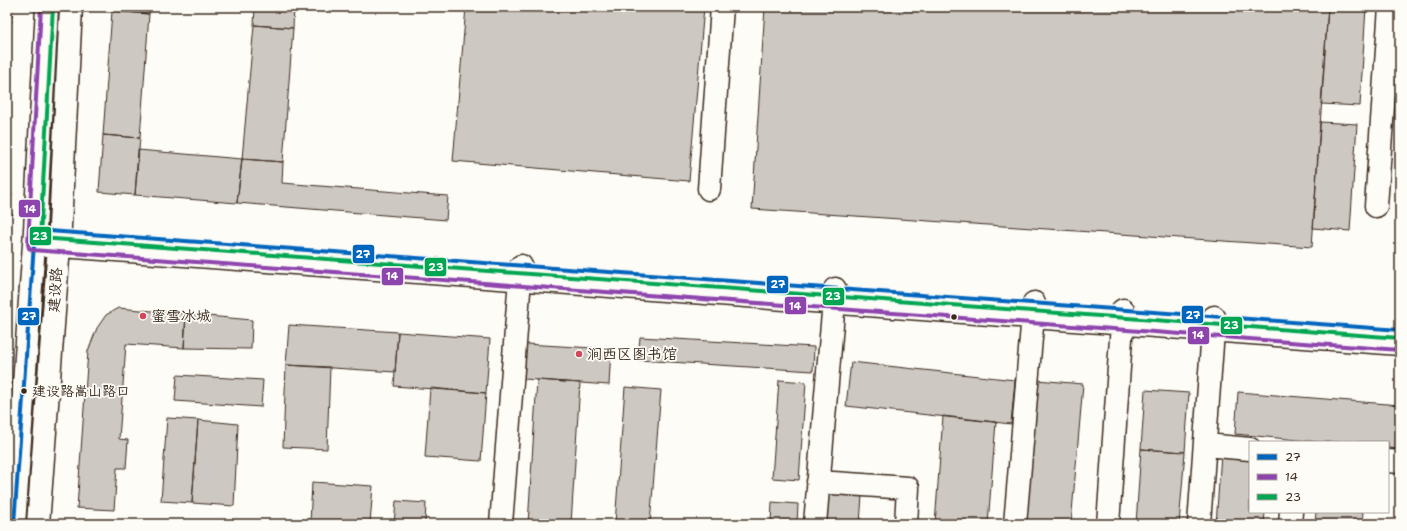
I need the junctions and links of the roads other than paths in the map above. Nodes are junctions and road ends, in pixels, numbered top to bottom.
1 (47, 7) edge
2 (71, 7) edge
3 (722, 7) edge
4 (1390, 7) edge
5 (709, 189) dead end
6 (1376, 206) dead end
7 (34, 237) junction
8 (59, 239) junction
9 (520, 273) junction
10 (835, 296) junction
11 (1033, 310) junction
12 (1122, 317) junction
13 (1214, 324) junction
14 (1400, 330) edge
15 (1400, 344) edge
16 (1205, 445) junction
17 (1249, 449) edge
18 (1389, 461) edge
19 (1400, 462) edge
20 (818, 482) junction
21 (1291, 513) edge
22 (14, 524) edge
23 (38, 524) edge
24 (501, 524) edge
25 (815, 524) edge
26 (906, 524) edge
27 (1015, 524) edge
28 (1108, 524) edge
29 (1199, 524) edge
30 (1290, 524) edge

1 - 7 street, 建设路
2 - 8 street, 建设路
3 - 5 street
4 - 6 street
7 - 8 street
7 - 22 street, 建设路
8 - 9 street
8 - 23 street, 建设路
9 - 10 street
9 - 24 street
10 - 11 street
10 - 20 street
11 - 12 street
11 - 27 street
12 - 13 street
12 - 28 street
13 - 14 street
13 - 15 street
13 - 16 street
16 - 17 street
16 - 29 street
18 - 19 street
20 - 25 street
20 - 26 street
21 - 30 street

